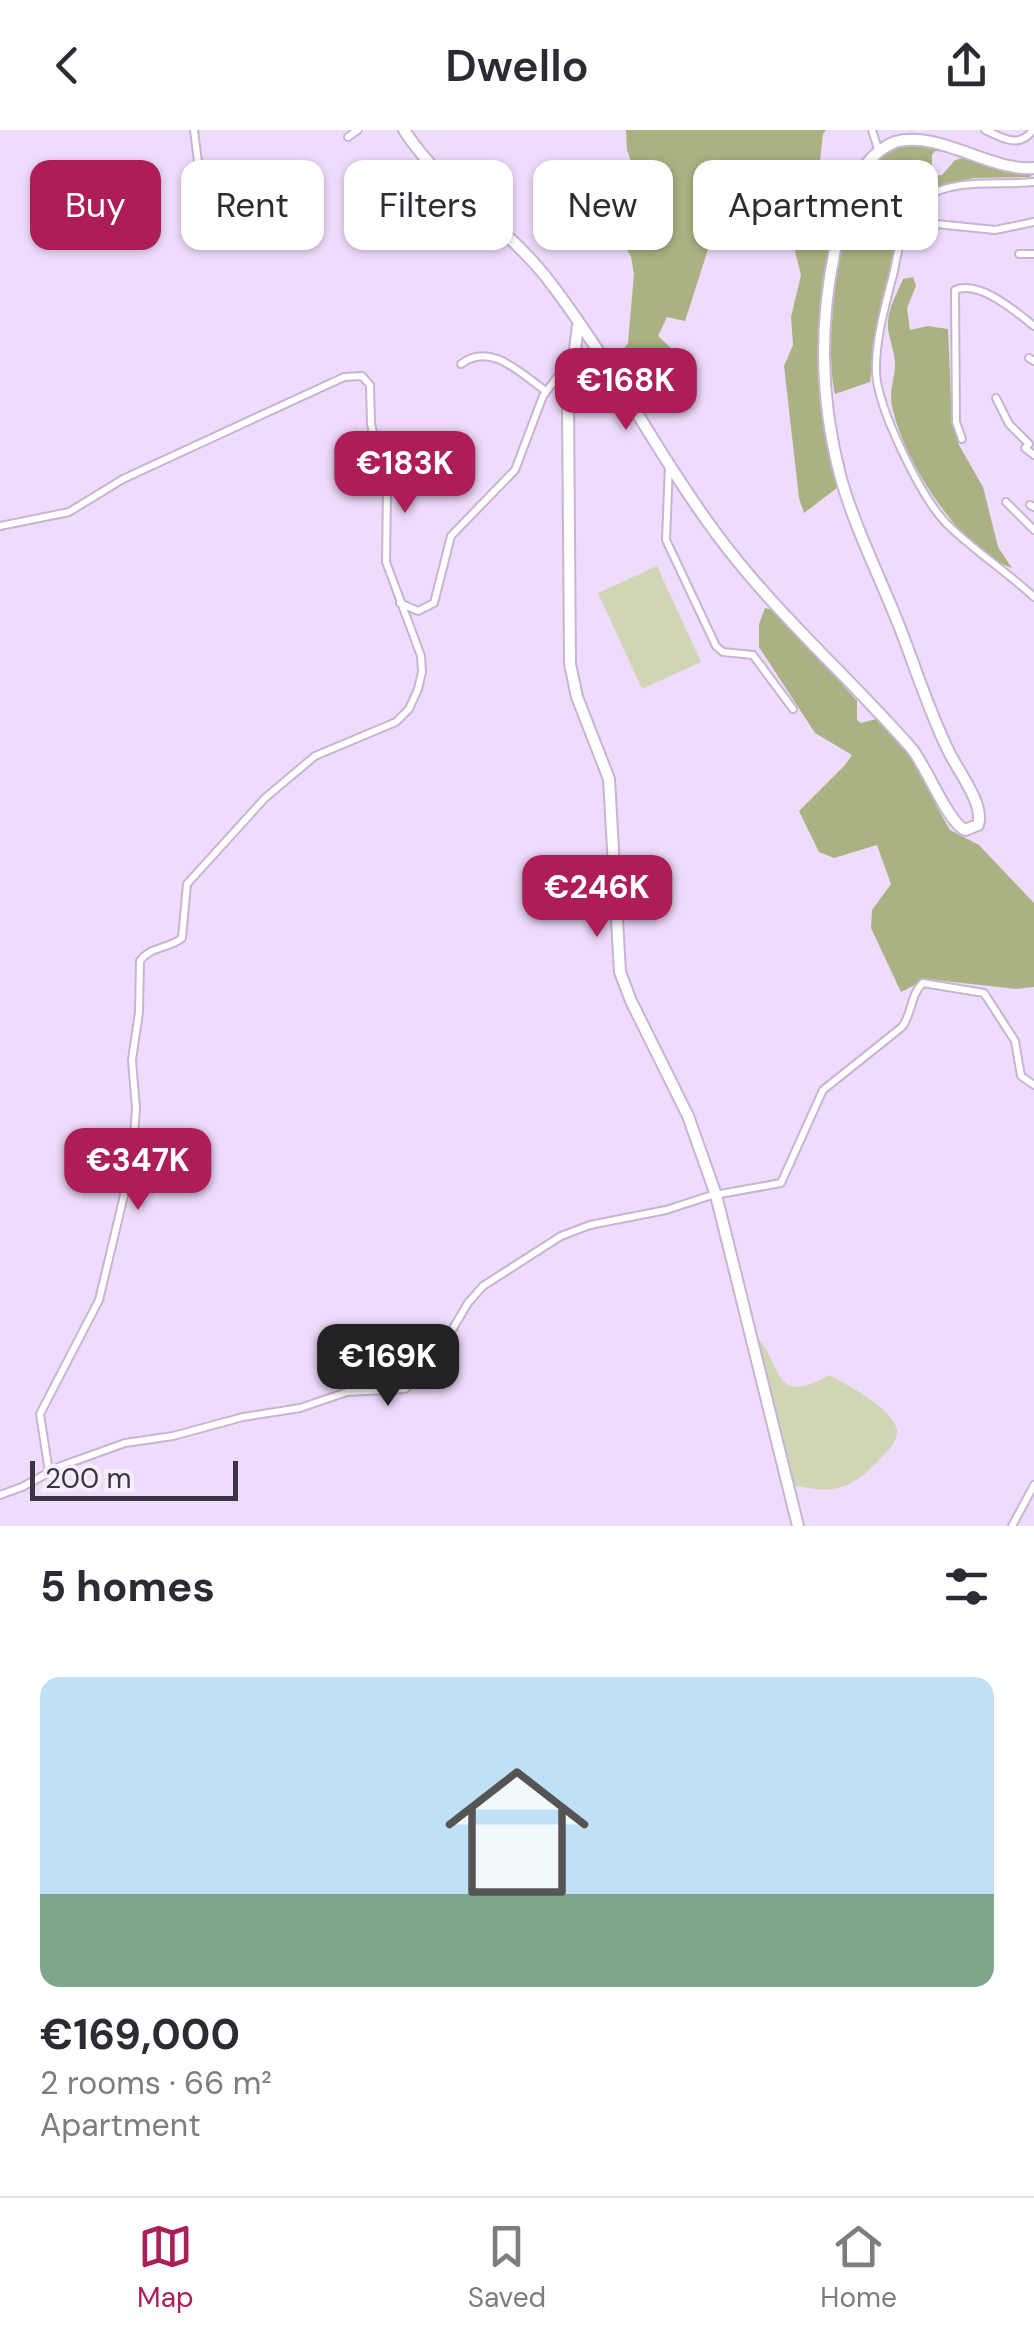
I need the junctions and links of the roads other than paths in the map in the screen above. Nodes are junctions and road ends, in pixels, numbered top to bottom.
1 (194, 130) edge
2 (358, 130) edge
3 (404, 130) edge
4 (872, 130) edge
5 (985, 130) edge
6 (1032, 130) edge
7 (348, 137) dead end
8 (879, 152) junction
9 (198, 160) edge
10 (1034, 168) edge
11 (1034, 182) edge
12 (938, 192) edge
13 (1034, 222) edge
14 (938, 224) edge
15 (900, 250) edge
16 (1019, 254) dead end
17 (1034, 254) edge
18 (578, 325) junction
19 (1034, 326) edge
20 (576, 349) junction
21 (597, 349) junction
22 (605, 363) junction
23 (461, 364) dead end
24 (673, 364) dead end
25 (572, 366) junction
26 (614, 378) junction
27 (546, 391) junction
28 (996, 398) dead end
29 (962, 439) dead end
30 (1034, 454) edge
31 (669, 463) junction
32 (1006, 502) dead end
33 (0, 526) edge
34 (1034, 530) edge
35 (1034, 597) edge
36 (400, 602) junction
37 (793, 709) dead end
38 (1034, 1085) edge
39 (716, 1195) junction
40 (49, 1472) junction
41 (1034, 1485) edge
42 (0, 1494) edge
43 (798, 1526) edge
44 (1012, 1526) edge

1 - 9 street
2 - 7 street
3 - 18 street
4 - 8 street
5 - 6 street
8 - 10 street
8 - 31 street
11 - 12 street
13 - 14 street
15 - 35 street
16 - 17 street
18 - 20 street
18 - 21 street
19 - 29 street
20 - 21 street
20 - 22 street
20 - 25 street
20 - 27 street
21 - 22 street
22 - 25 street
22 - 26 street
23 - 27 street
24 - 26 street
25 - 39 street
26 - 31 street
27 - 36 street
28 - 30 street
31 - 37 street
32 - 34 street
33 - 36 street
36 - 40 street
38 - 39 street
39 - 40 street
39 - 43 street
40 - 42 street
41 - 44 street

